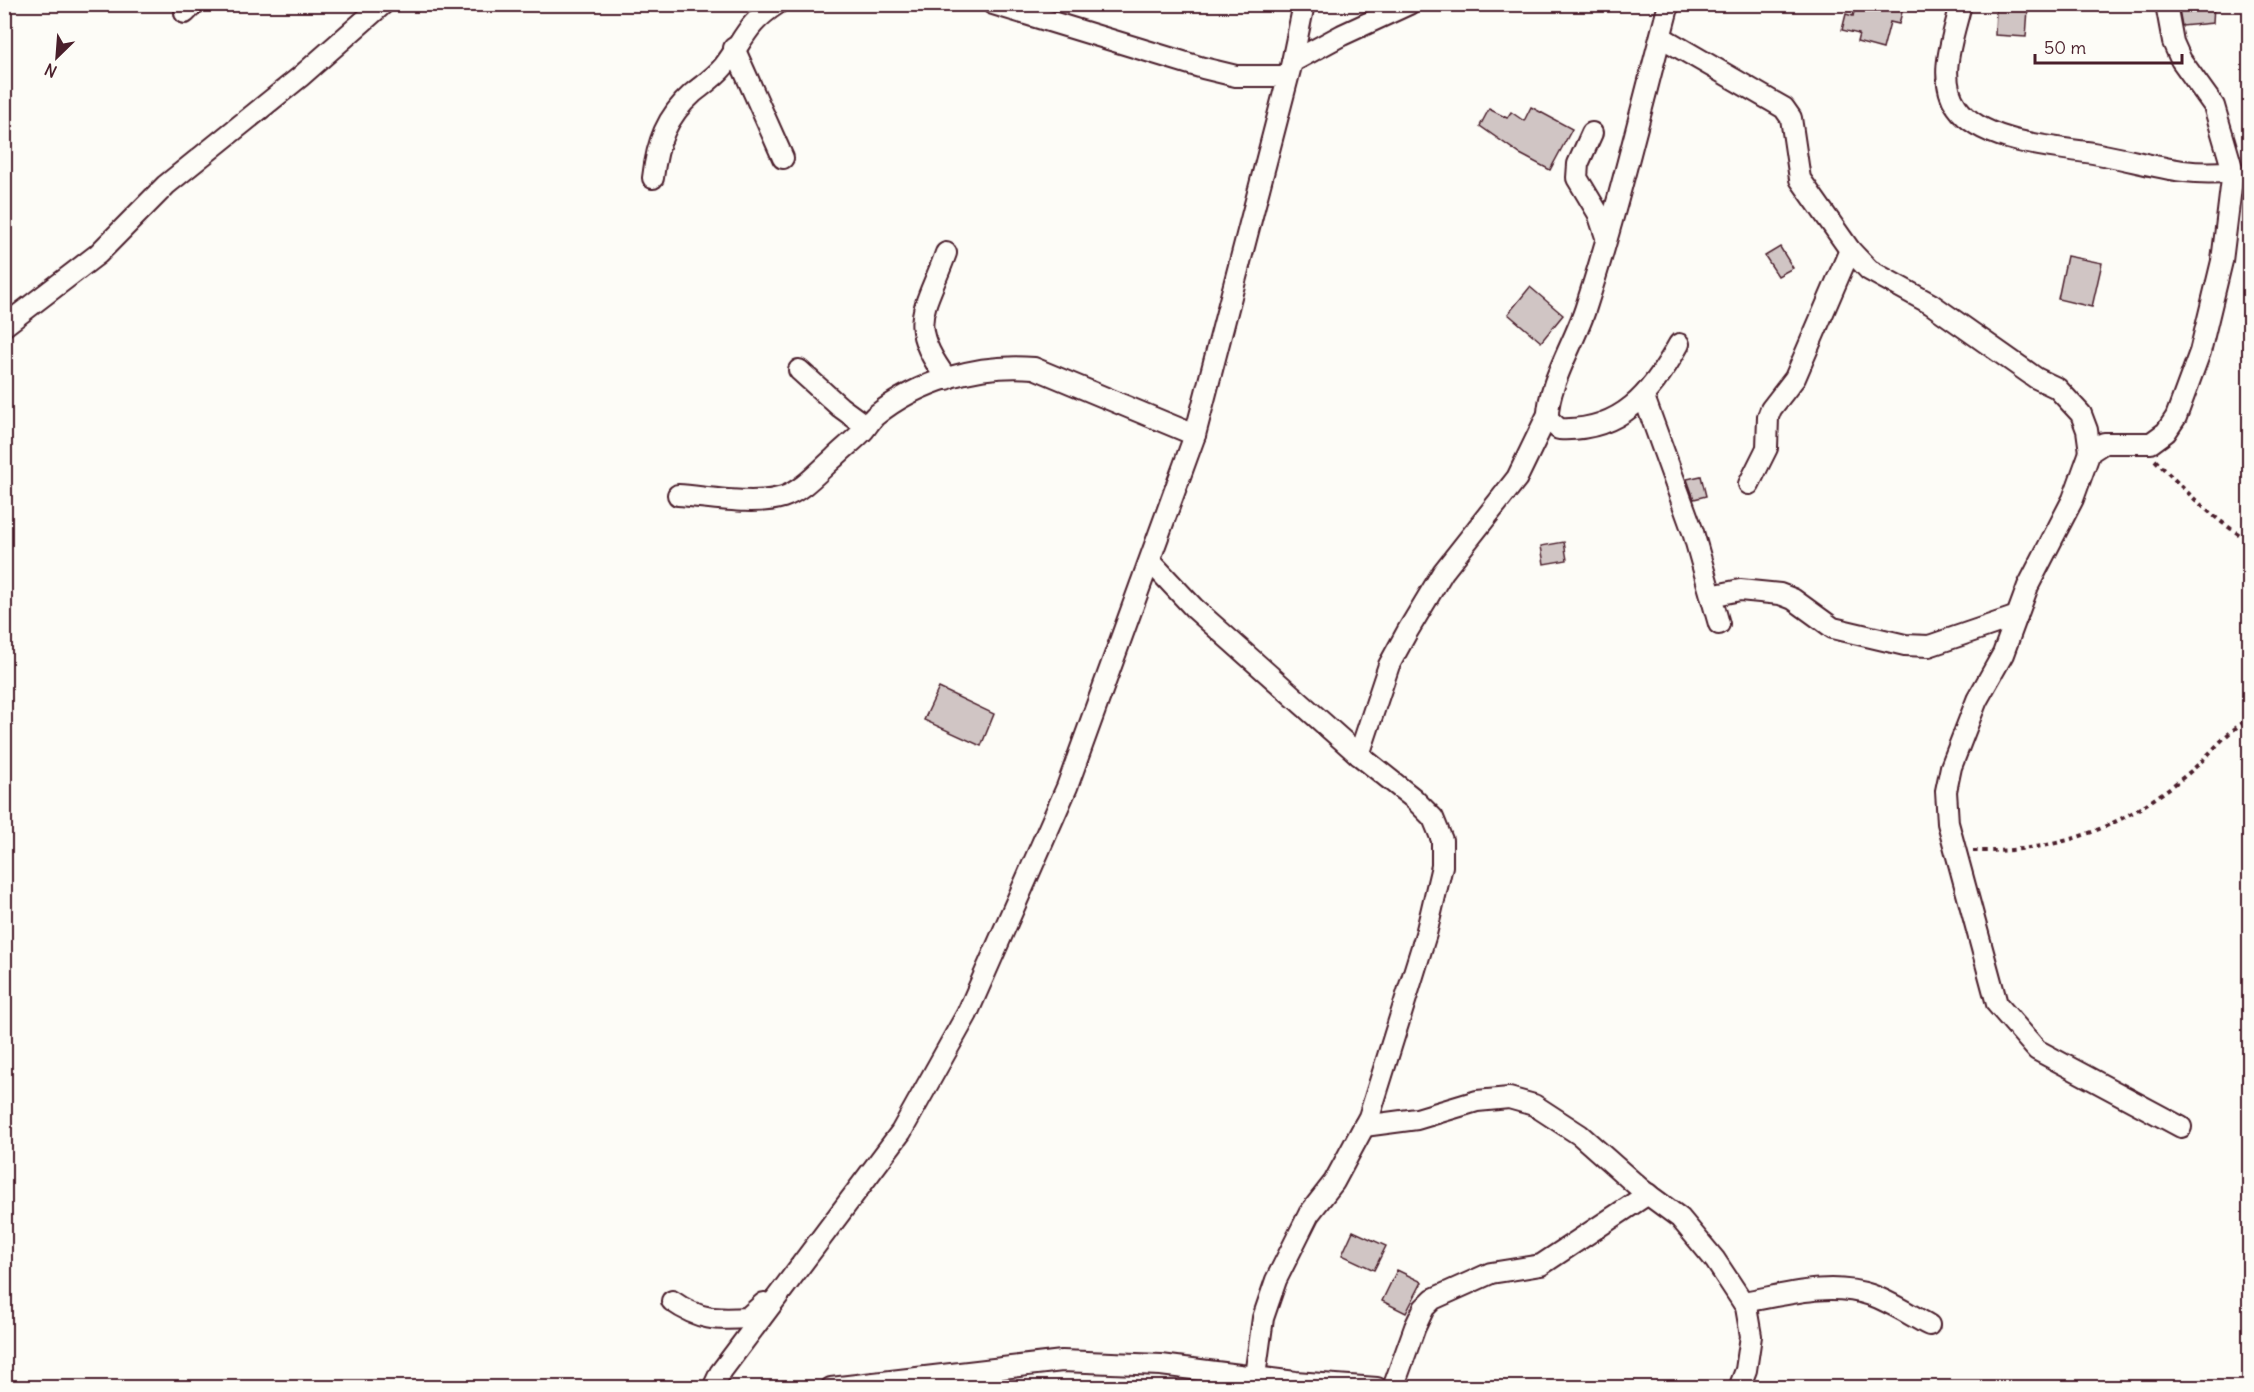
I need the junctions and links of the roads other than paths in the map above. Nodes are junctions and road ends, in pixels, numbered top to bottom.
1 (383, 4) edge
2 (777, 4) edge
3 (993, 4) edge
4 (1304, 4) edge
5 (1409, 4) edge
6 (1669, 4) edge
7 (1961, 4) edge
8 (2166, 5) edge
9 (1661, 37) junction
10 (734, 48) junction
11 (1290, 69) junction
12 (1592, 133) dead end
13 (783, 158) dead end
14 (2238, 174) edge
15 (653, 178) dead end
16 (1606, 237) junction
17 (1850, 250) junction
18 (946, 253) dead end
19 (4, 326) edge
20 (1679, 344) dead end
21 (799, 370) dead end
22 (947, 379) junction
23 (1644, 397) junction
24 (1548, 414) junction
25 (866, 426) junction
26 (1195, 435) junction
27 (2090, 452) junction
28 (1749, 484) dead end
29 (678, 495) dead end
30 (1151, 562) junction
31 (1711, 596) junction
32 (2017, 616) junction
33 (1719, 624) dead end
34 (1359, 755) junction
35 (1364, 1126) junction
36 (2181, 1126) dead end
37 (1648, 1194) junction
38 (790, 1277) junction
39 (672, 1301) dead end
40 (1743, 1302) junction
41 (1929, 1325) dead end
42 (1251, 1380) edge
43 (714, 1387) edge
44 (831, 1388) edge
45 (1377, 1388) edge
46 (1393, 1388) edge
47 (1739, 1388) edge

1 - 19 street
2 - 10 street
3 - 11 street
4 - 11 street
5 - 11 street
6 - 9 street
7 - 14 street
8 - 14 street
9 - 16 street
9 - 17 street
10 - 13 street
10 - 15 street
11 - 26 street
12 - 16 street
14 - 27 street
16 - 24 street
17 - 27 street
17 - 28 street
18 - 22 street
20 - 23 street
21 - 25 street
22 - 25 street
22 - 26 street
23 - 24 street
23 - 31 street
24 - 34 street
25 - 29 street
26 - 30 street
27 - 32 street
30 - 34 street
30 - 38 street
31 - 32 street
31 - 33 street
32 - 36 street
34 - 35 street
35 - 37 street
35 - 42 street
37 - 40 street
37 - 46 street
38 - 39 street
38 - 43 street
40 - 41 street
40 - 47 street
42 - 44 street
42 - 45 street

